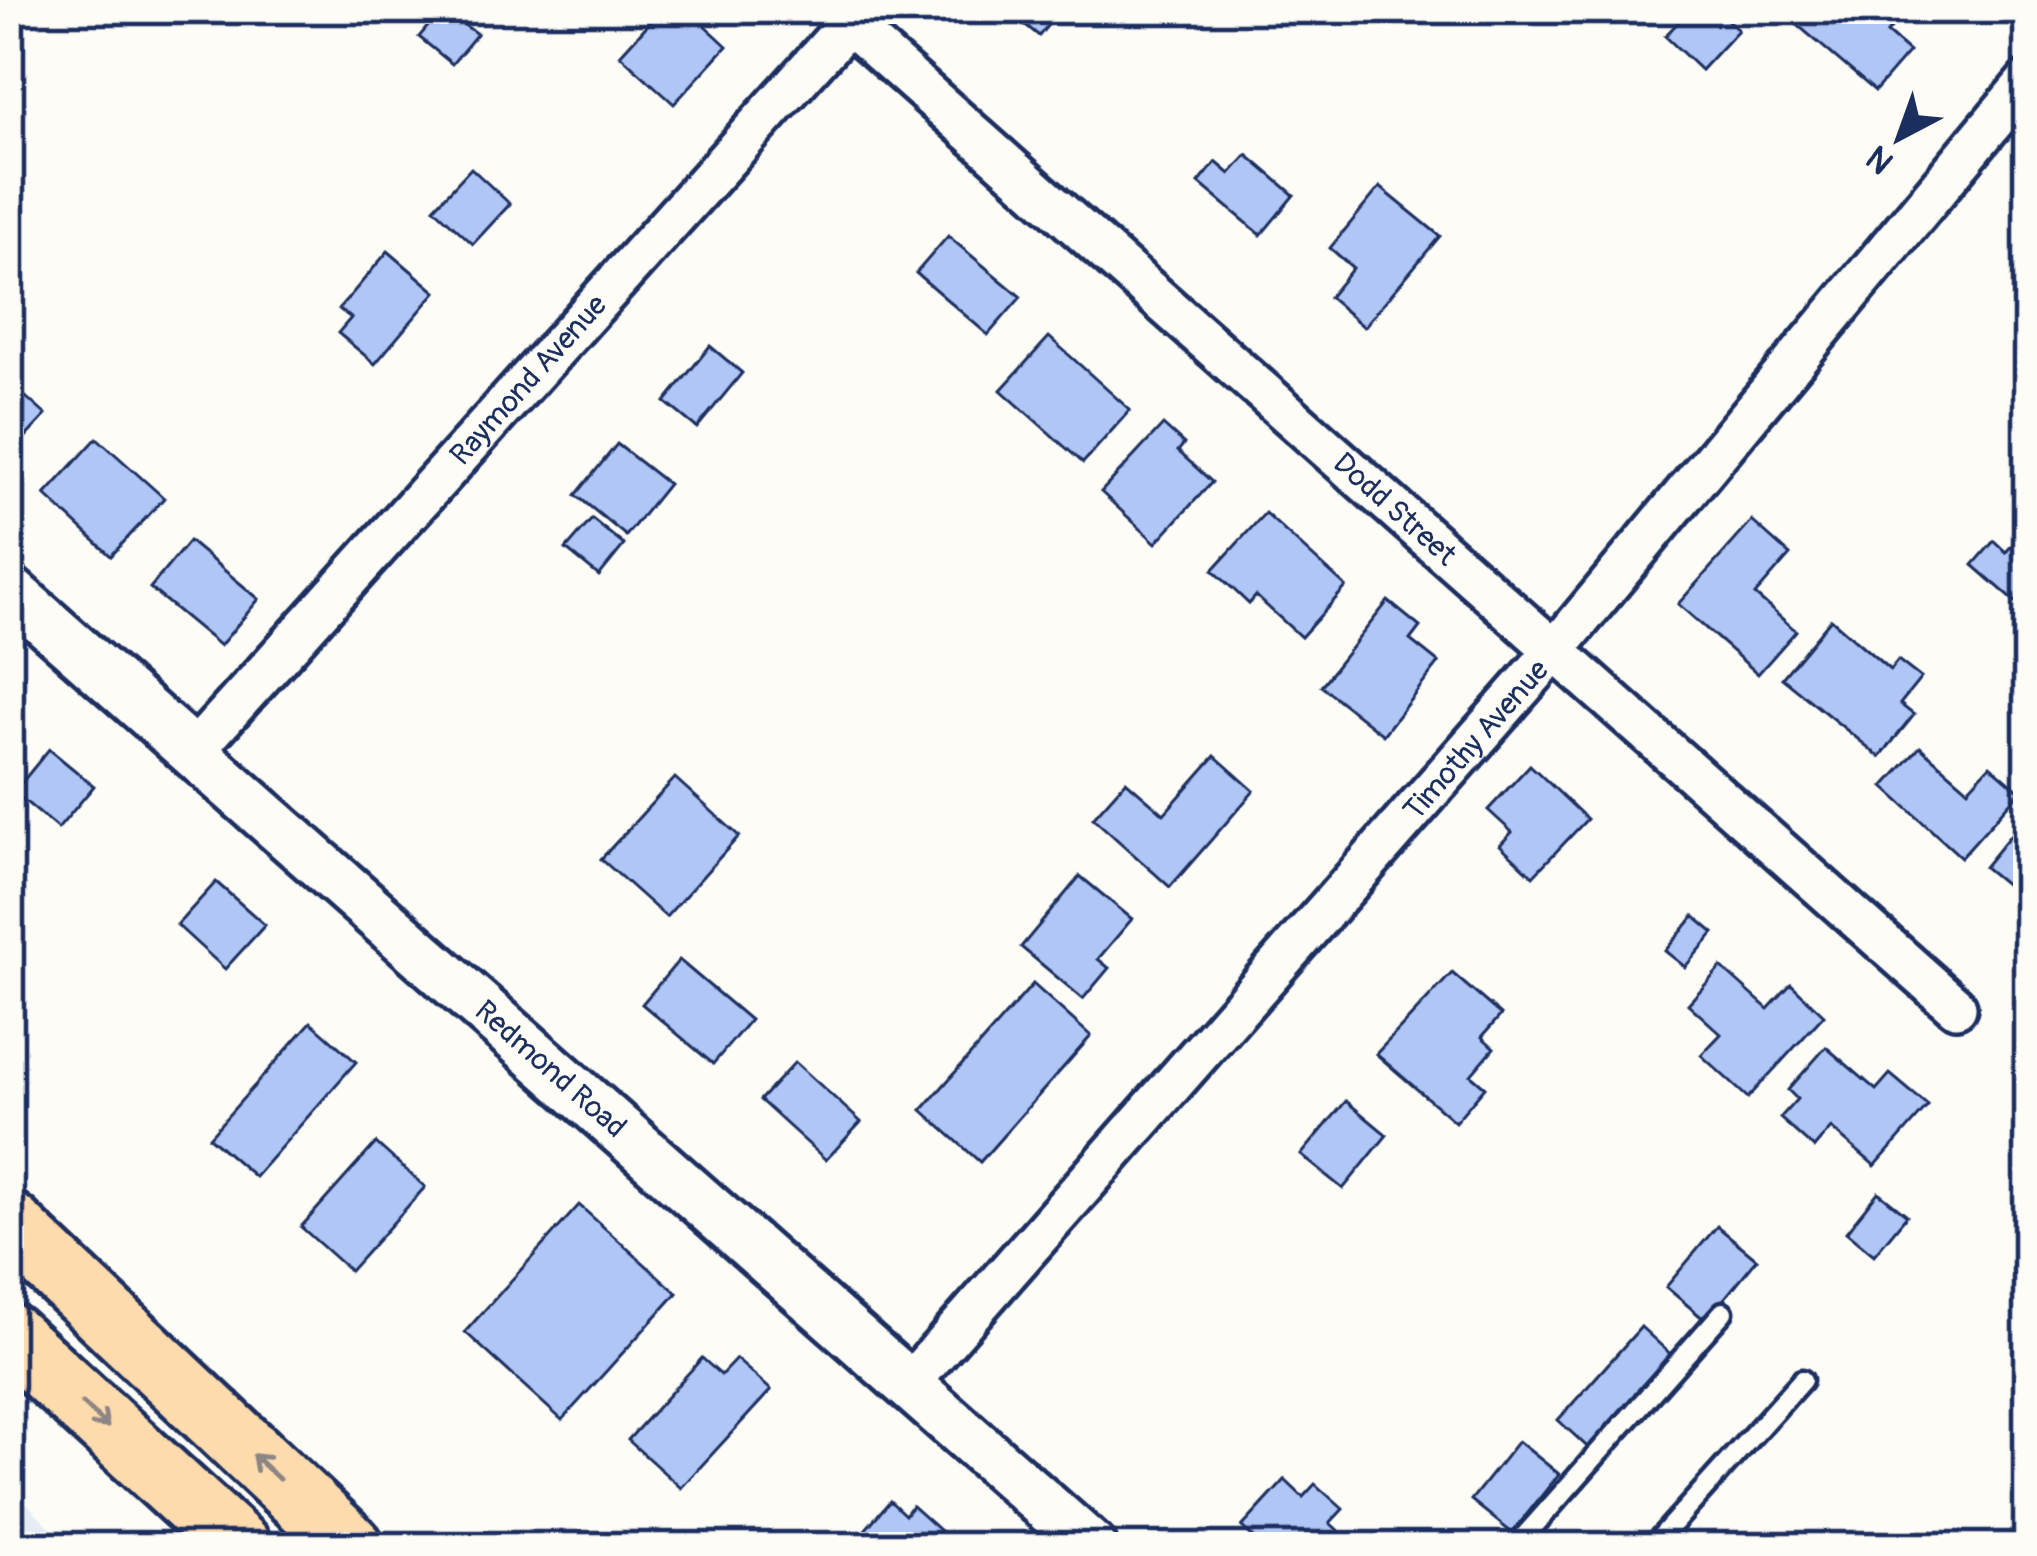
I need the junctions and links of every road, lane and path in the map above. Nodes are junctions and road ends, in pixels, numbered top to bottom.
1 (848, 14) edge
2 (2028, 80) edge
3 (9, 590) edge
4 (1554, 651) junction
5 (194, 752) junction
6 (1956, 1007) dead end
7 (9, 1225) edge
8 (1723, 1312) dead end
9 (9, 1336) edge
10 (1802, 1380) dead end
11 (909, 1384) junction
12 (239, 1547) edge
13 (351, 1547) edge
14 (1092, 1547) edge
15 (1515, 1547) edge
16 (1652, 1547) edge

1 - 4 street, Dodd Street
1 - 5 street, Raymond Avenue
2 - 4 street, Timothy Avenue
3 - 5 street, Redmond Road
4 - 6 street, Dodd Street
4 - 11 street, Timothy Avenue
5 - 11 street, Redmond Road
13 -> 7 highway
8 - 15 lane
9 -> 12 highway
10 - 16 lane
11 - 14 street, Redmond Road

